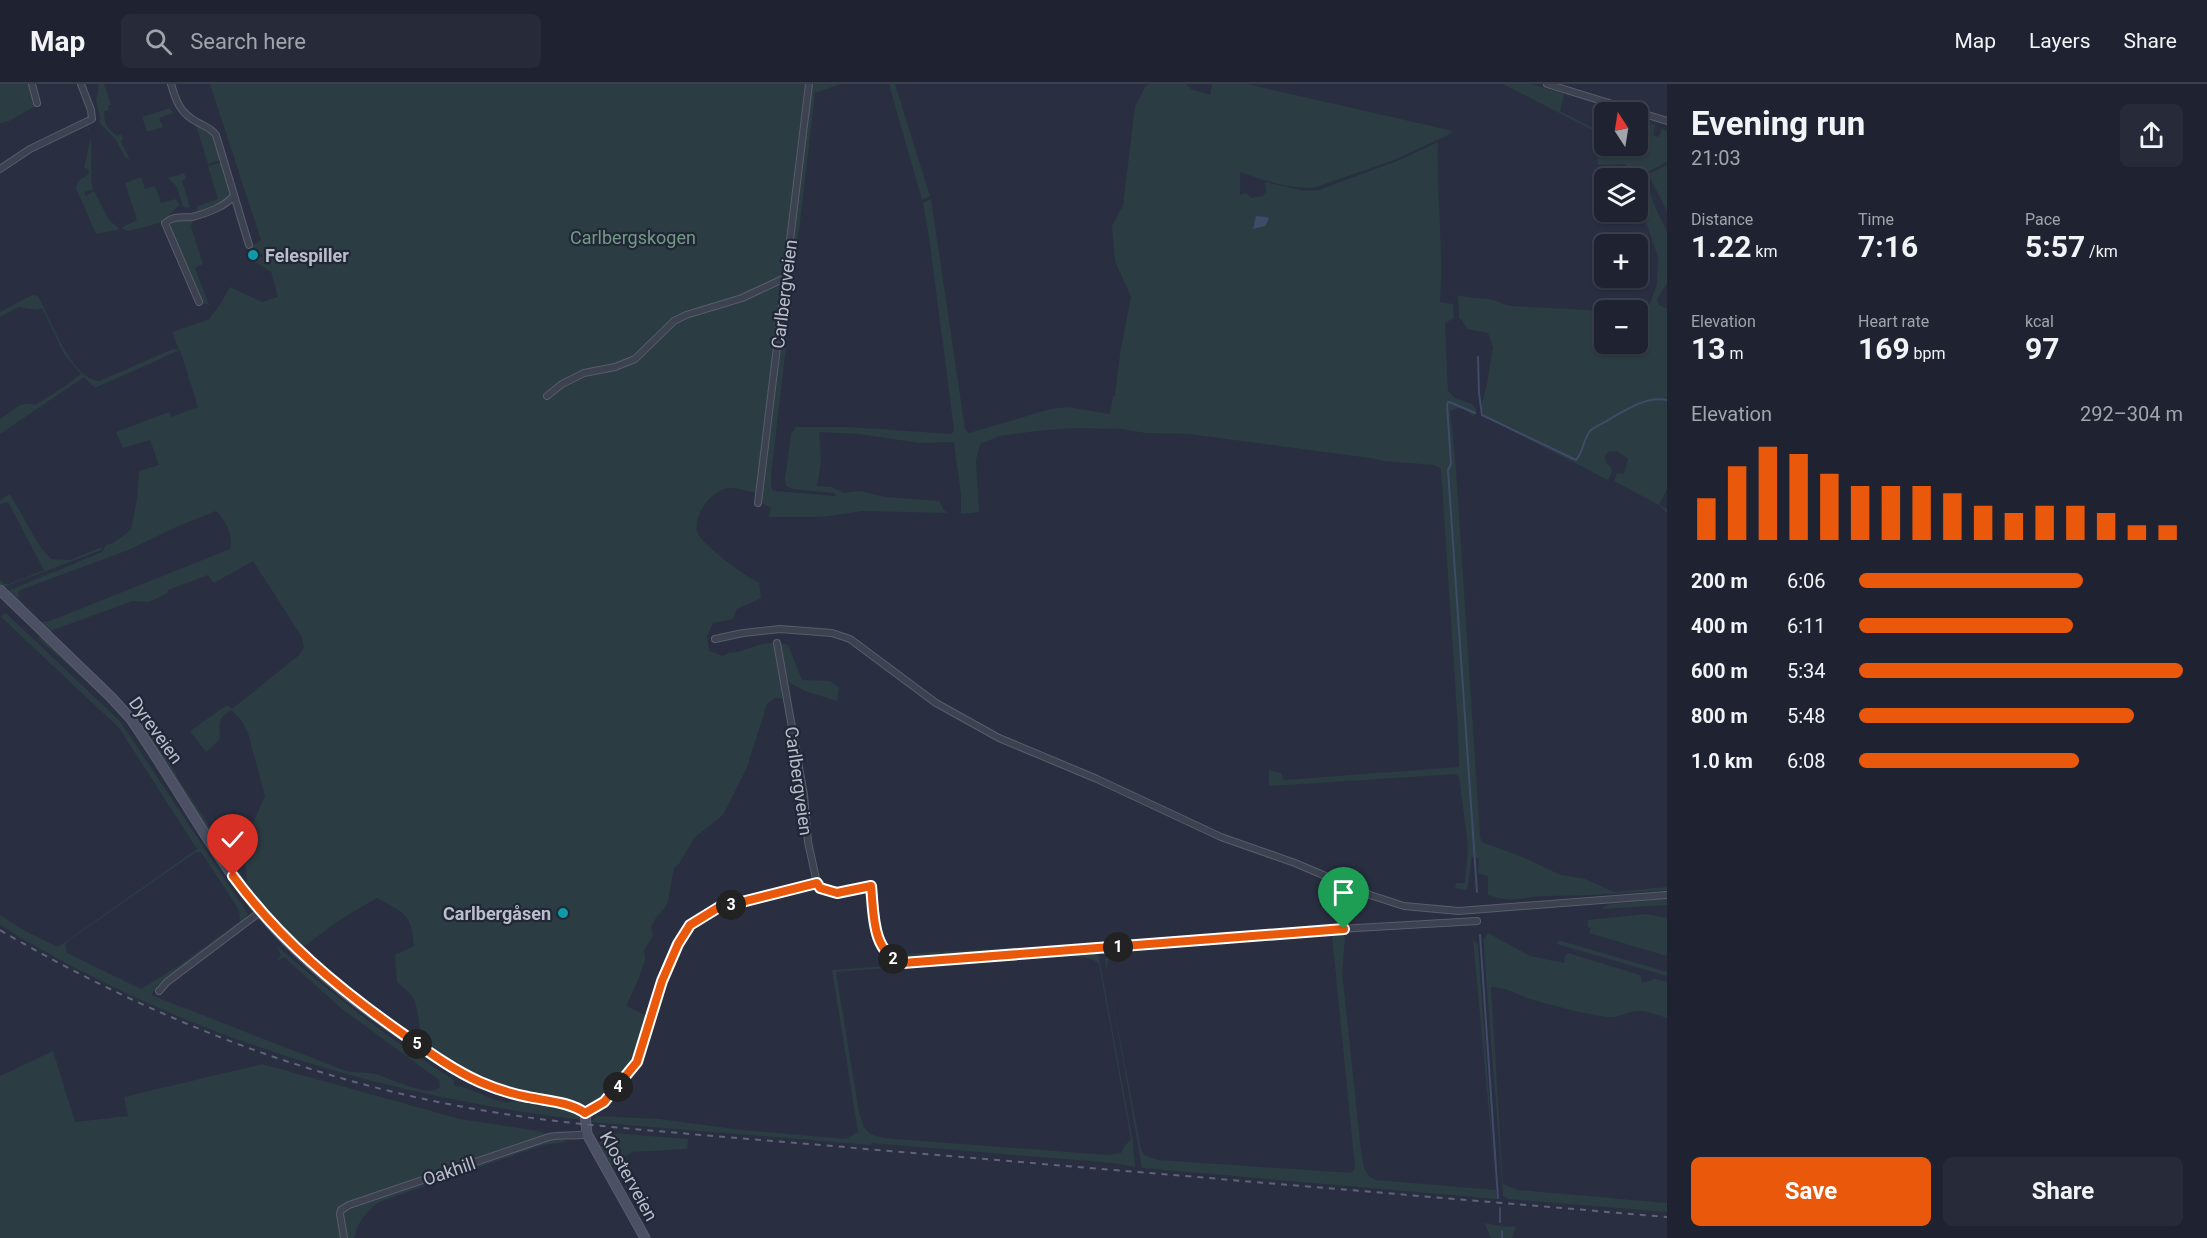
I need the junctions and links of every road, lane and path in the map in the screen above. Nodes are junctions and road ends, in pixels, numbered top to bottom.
1 (32, 84) edge
2 (81, 84) edge
3 (171, 84) edge
4 (809, 84) edge
5 (1547, 84) edge
6 (37, 103) dead end
7 (1667, 121) edge
8 (0, 169) edge
9 (234, 195) junction
10 (249, 245) dead end
11 (785, 278) junction
12 (199, 302) dead end
13 (547, 396) dead end
14 (758, 503) dead end
15 (0, 590) edge
16 (715, 639) dead end
17 (777, 643) dead end
18 (817, 883) junction
19 (1667, 895) edge
20 (260, 912) junction
21 (1477, 921) dead end
22 (159, 991) dead end
23 (585, 1113) junction
24 (586, 1131) junction
25 (344, 1238) edge
26 (645, 1238) edge

1 - 6 street
2 - 8 street
3 - 9 street
4 - 11 street, Carlbergveien
5 - 7 street
9 - 10 street
9 - 12 street
11 - 13 street
11 - 14 street, Carlbergveien
15 - 20 main road, Dyreveien
16 - 19 street
17 - 18 street, Carlbergveien
18 - 21 street
18 - 23 street
20 - 22 street
20 - 23 main road, Dyreveien
23 - 24 main road
24 - 25 street, Oakhill
24 - 26 main road, Klosterveien

